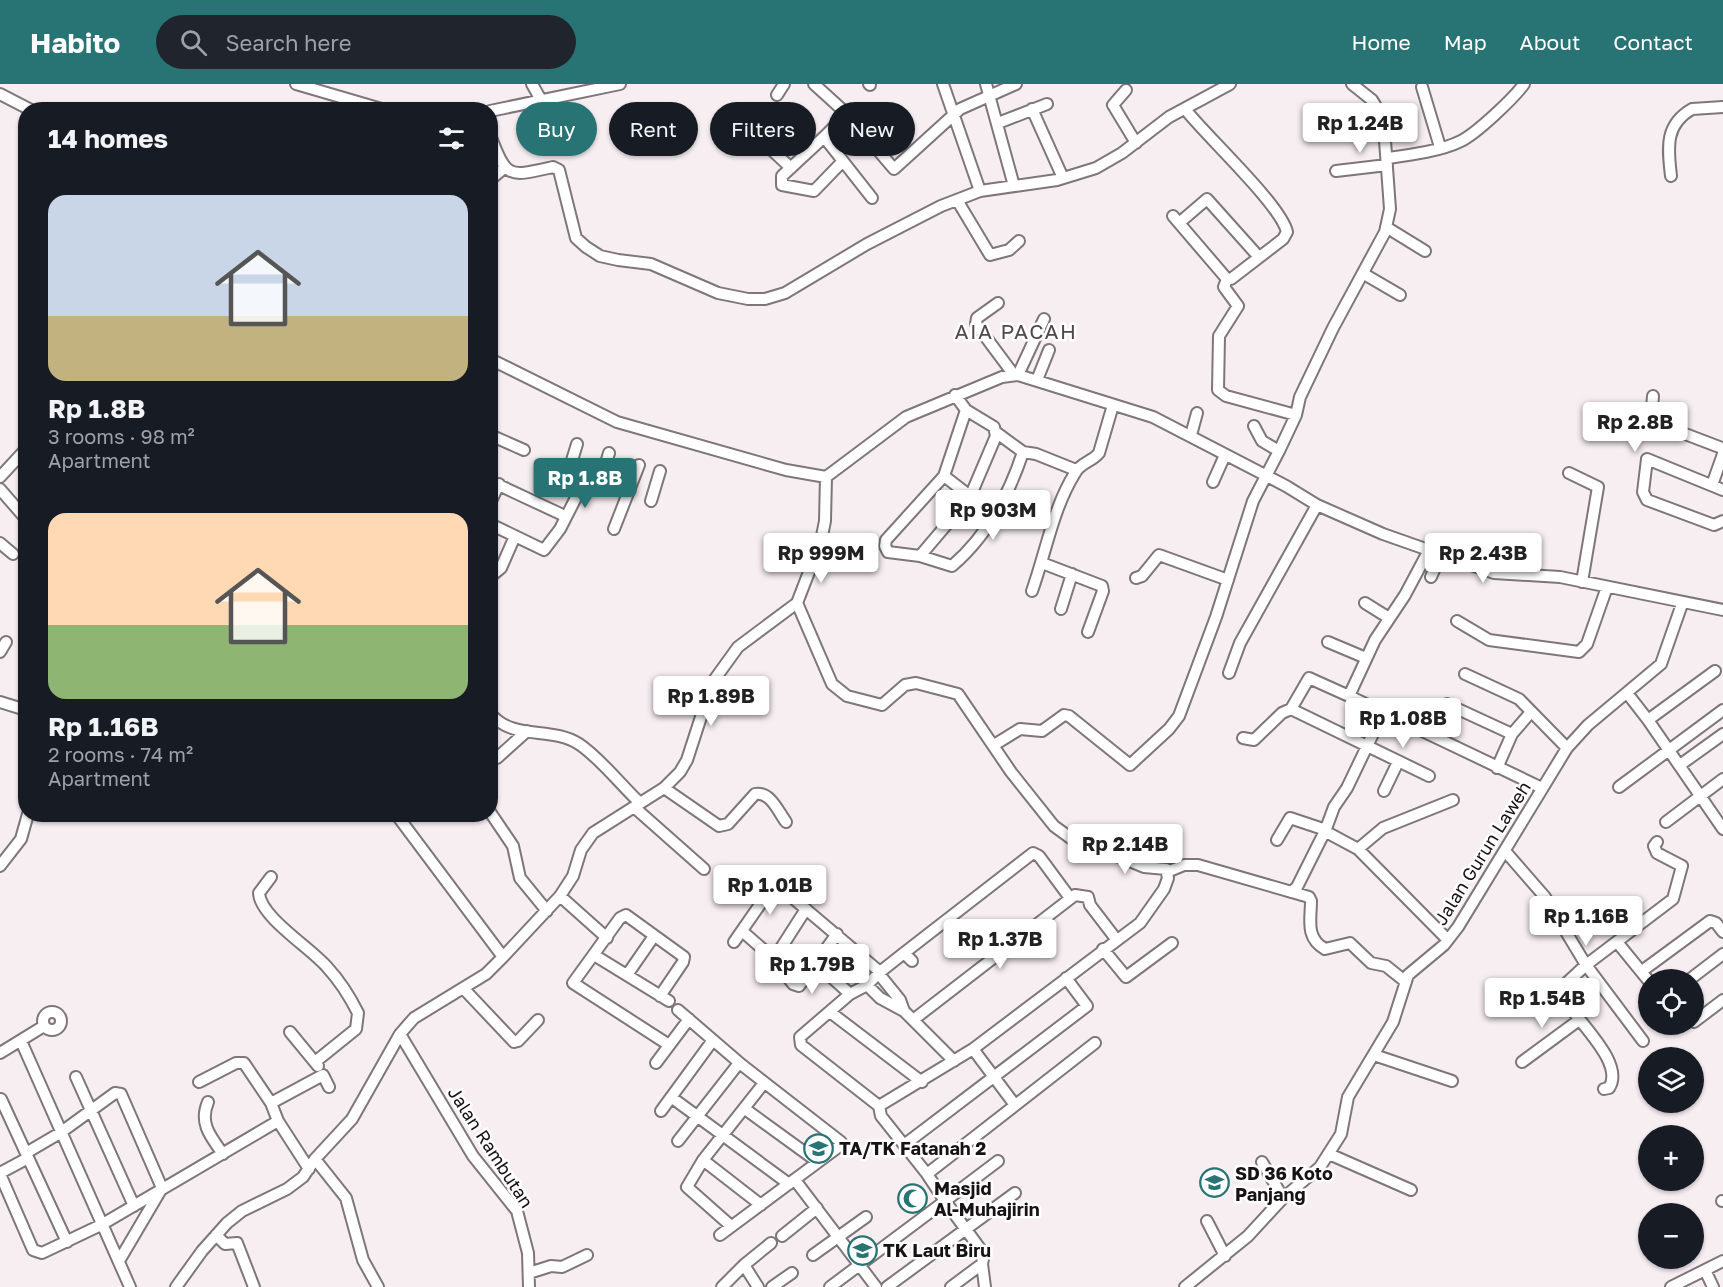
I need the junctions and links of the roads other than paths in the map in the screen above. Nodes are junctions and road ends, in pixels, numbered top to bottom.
1 (296, 84) edge
2 (532, 84) edge
3 (620, 84) edge
4 (784, 84) edge
5 (814, 84) edge
6 (943, 84) edge
7 (986, 84) edge
8 (1016, 84) edge
9 (1230, 84) edge
10 (1524, 84) edge
11 (1358, 86) edge
12 (1422, 87) dead end
13 (1126, 90) dead end
14 (0, 94) edge
15 (777, 95) dead end
16 (989, 96) junction
17 (541, 100) junction
18 (358, 102) edge
19 (834, 102) edge
20 (18, 103) edge
21 (1047, 104) dead end
22 (1723, 107) edge
23 (498, 109) edge
24 (1185, 109) junction
25 (1032, 110) junction
26 (953, 114) junction
27 (998, 123) junction
28 (828, 133) edge
29 (824, 137) junction
30 (1136, 143) junction
31 (1440, 147) junction
32 (915, 149) edge
33 (498, 154) edge
34 (778, 156) edge
35 (883, 156) edge
36 (908, 156) edge
37 (843, 161) junction
38 (1388, 161) junction
39 (791, 168) junction
40 (504, 169) junction
41 (1336, 171) dead end
42 (498, 174) edge
43 (1671, 176) dead end
44 (1063, 178) junction
45 (1014, 186) junction
46 (980, 192) junction
47 (872, 198) dead end
48 (957, 200) junction
49 (1386, 227) junction
50 (1019, 241) dead end
51 (1425, 251) dead end
52 (1258, 256) junction
53 (1364, 274) junction
54 (1227, 279) junction
55 (1400, 295) dead end
56 (998, 303) dead end
57 (1044, 319) dead end
58 (1049, 350) dead end
59 (498, 363) edge
60 (1016, 375) junction
61 (1037, 380) junction
62 (954, 395) junction
63 (1653, 396) dead end
64 (1113, 405) junction
65 (966, 410) junction
66 (1197, 413) dead end
67 (1626, 413) dead end
68 (1296, 415) junction
69 (1651, 421) junction
70 (1254, 426) dead end
71 (997, 433) junction
72 (1191, 435) junction
73 (498, 439) edge
74 (577, 444) dead end
75 (524, 450) dead end
76 (1279, 451) junction
77 (1023, 452) junction
78 (1723, 452) edge
79 (609, 453) dead end
80 (1225, 455) junction
81 (18, 459) edge
82 (639, 465) dead end
83 (569, 470) dead end
84 (1076, 470) junction
85 (660, 471) dead end
86 (1569, 473) dead end
87 (944, 476) junction
88 (0, 477) edge
89 (826, 477) junction
90 (1266, 477) junction
91 (586, 478) dead end
92 (1213, 482) dead end
93 (600, 483) dead end
94 (498, 484) edge
95 (1712, 485) junction
96 (0, 489) edge
97 (1723, 490) edge
98 (970, 497) junction
99 (651, 501) dead end
100 (1317, 505) junction
101 (18, 510) edge
102 (565, 516) junction
103 (996, 516) junction
104 (1723, 521) edge
105 (498, 528) edge
106 (614, 529) dead end
107 (515, 536) junction
108 (0, 543) edge
109 (1428, 550) junction
110 (13, 554) dead end
111 (1441, 554) junction
112 (920, 556) junction
113 (1042, 562) junction
114 (498, 570) edge
115 (1072, 574) junction
116 (1431, 576) dead end
117 (1136, 578) dead end
118 (1228, 580) junction
119 (1582, 582) junction
120 (1606, 587) junction
121 (1032, 591) dead end
122 (797, 603) junction
123 (1365, 603) dead end
124 (1682, 604) junction
125 (1060, 609) dead end
126 (1723, 610) edge
127 (1389, 618) junction
128 (1458, 621) dead end
129 (1088, 632) dead end
130 (6, 642) dead end
131 (1328, 642) dead end
132 (0, 652) edge
133 (1365, 658) junction
134 (1715, 671) dead end
135 (1229, 673) dead end
136 (1464, 674) dead end
137 (1627, 693) junction
138 (1349, 696) junction
139 (0, 702) edge
140 (1447, 704) dead end
141 (18, 708) edge
142 (1291, 709) junction
143 (1723, 710) edge
144 (1531, 712) junction
145 (1383, 713) junction
146 (498, 720) edge
147 (1648, 720) junction
148 (527, 731) junction
149 (1512, 734) junction
150 (1723, 734) edge
151 (1243, 738) dead end
152 (994, 745) junction
153 (1366, 747) junction
154 (1567, 748) junction
155 (1669, 750) junction
156 (498, 757) edge
157 (1398, 762) junction
158 (1680, 765) junction
159 (1497, 768) junction
160 (1429, 776) dead end
161 (1723, 779) edge
162 (1619, 787) dead end
163 (664, 788) junction
164 (1542, 788) junction
165 (1384, 790) dead end
166 (1702, 796) junction
167 (1454, 800) dead end
168 (637, 804) junction
169 (26, 822) edge
170 (402, 822) edge
171 (497, 822) edge
172 (786, 822) dead end
173 (1666, 822) dead end
174 (1723, 827) edge
175 (1325, 832) junction
176 (1277, 840) dead end
177 (1657, 842) dead end
178 (1358, 849) junction
179 (1505, 851) junction
180 (0, 866) edge
181 (704, 869) dead end
182 (1167, 872) junction
183 (786, 873) dead end
184 (271, 877) dead end
185 (775, 883) junction
186 (1291, 892) junction
187 (560, 896) junction
188 (1070, 898) junction
189 (806, 909) junction
190 (547, 911) junction
191 (742, 931) junction
192 (1723, 932) edge
193 (837, 934) junction
194 (654, 936) junction
195 (606, 938) junction
196 (1116, 939) junction
197 (1448, 940) junction
198 (735, 942) dead end
199 (1617, 942) junction
200 (1172, 943) dead end
201 (1103, 949) junction
202 (904, 953) junction
203 (1723, 954) edge
204 (594, 955) junction
205 (503, 957) junction
206 (774, 959) junction
207 (912, 961) dead end
208 (817, 964) junction
209 (1586, 965) junction
210 (1640, 969) edge
211 (1652, 969) edge
212 (1703, 969) edge
213 (880, 973) junction
214 (627, 975) junction
215 (1066, 978) junction
216 (1406, 982) junction
217 (867, 985) junction
218 (463, 988) junction
219 (1559, 990) junction
220 (850, 994) junction
221 (1548, 996) dead end
222 (1723, 1000) edge
223 (678, 1010) dead end
224 (904, 1011) junction
225 (830, 1012) junction
226 (1704, 1014) edge
227 (688, 1019) junction
228 (538, 1020) dead end
229 (913, 1020) junction
230 (1579, 1020) junction
231 (44, 1026) dead end
232 (290, 1032) dead end
233 (400, 1034) junction
234 (713, 1040) junction
235 (21, 1041) junction
236 (1643, 1041) dead end
237 (1095, 1043) dead end
238 (669, 1045) junction
239 (973, 1049) junction
240 (0, 1053) edge
241 (1374, 1054) junction
242 (954, 1061) junction
243 (315, 1062) junction
244 (1522, 1062) dead end
245 (656, 1063) dead end
246 (739, 1063) junction
247 (322, 1075) junction
248 (76, 1077) dead end
249 (993, 1078) junction
250 (1452, 1081) dead end
251 (199, 1082) dead end
252 (922, 1082) junction
253 (764, 1083) junction
254 (329, 1087) dead end
255 (1605, 1089) dead end
256 (671, 1097) junction
257 (1, 1099) edge
258 (208, 1102) dead end
259 (272, 1103) junction
260 (1015, 1105) junction
261 (879, 1106) junction
262 (745, 1109) junction
263 (91, 1111) junction
264 (661, 1111) dead end
265 (697, 1116) junction
266 (278, 1121) junction
267 (60, 1133) junction
268 (723, 1135) junction
269 (678, 1141) dead end
270 (904, 1144) junction
271 (223, 1154) junction
272 (1329, 1154) junction
273 (27, 1155) junction
274 (315, 1159) junction
275 (703, 1160) junction
276 (998, 1161) dead end
277 (818, 1162) junction
278 (1262, 1162) dead end
279 (309, 1169) junction
280 (0, 1173) edge
281 (927, 1174) junction
282 (792, 1182) junction
283 (162, 1188) junction
284 (1411, 1190) dead end
285 (1015, 1193) dead end
286 (1282, 1198) junction
287 (945, 1202) junction
288 (761, 1205) junction
289 (134, 1206) junction
290 (817, 1208) junction
291 (866, 1217) dead end
292 (1207, 1221) dead end
293 (101, 1225) junction
294 (731, 1226) junction
295 (966, 1230) junction
296 (216, 1235) junction
297 (720, 1235) dead end
298 (782, 1236) dead end
299 (839, 1237) junction
300 (67, 1242) junction
301 (771, 1243) dead end
302 (813, 1255) dead end
303 (587, 1256) dead end
304 (1225, 1256) junction
305 (118, 1261) junction
306 (1723, 1261) edge
307 (982, 1264) junction
308 (744, 1265) junction
309 (860, 1265) junction
310 (1705, 1270) junction
311 (529, 1273) junction
312 (792, 1273) dead end
313 (983, 1286) edge
314 (130, 1287) edge
315 (176, 1287) edge
316 (254, 1287) edge
317 (378, 1287) edge
318 (529, 1287) edge
319 (722, 1287) edge
320 (758, 1287) edge
321 (771, 1287) edge
322 (830, 1287) edge
323 (876, 1287) edge
324 (887, 1287) edge
325 (951, 1287) edge
326 (1185, 1287) edge
327 (1671, 1287) edge
328 (1713, 1287) edge

1 - 18 street
2 - 17 street
3 - 17 street
4 - 15 street
5 - 19 street
6 - 26 street
7 - 16 street
8 - 16 street
9 - 24 street
10 - 31 street
11 - 38 street
12 - 31 street
13 - 30 street
14 - 20 street
16 - 26 street
16 - 27 street
17 - 23 street
21 - 25 street
22 - 43 street
24 - 30 street
24 - 52 street
25 - 27 street
25 - 44 street
26 - 32 street
26 - 46 street
27 - 45 street
28 - 29 street
29 - 37 street
29 - 39 street
30 - 44 street
31 - 38 street
33 - 40 street
34 - 39 street
35 - 36 street
37 - 39 street
37 - 47 street
38 - 41 street
38 - 49 street
40 - 42 street
40 - 48 street
44 - 45 street
45 - 46 street
46 - 48 street
48 - 50 street
49 - 51 street
49 - 53 street
52 - 54 street
52 - 54 street
53 - 55 street
53 - 68 street
54 - 68 street
56 - 60 street
57 - 60 street
58 - 61 street
59 - 89 street
60 - 61 street
60 - 62 street
61 - 64 street
62 - 65 street
62 - 89 street
63 - 69 street
64 - 72 street
64 - 84 street
65 - 71 street
65 - 87 street
66 - 72 street
67 - 69 street
68 - 76 street
69 - 78 street
70 - 76 street
71 - 77 street
71 - 98 street
72 - 80 street
73 - 75 street
74 - 83 street
76 - 90 street
77 - 84 street
77 - 103 street
78 - 95 street
79 - 93 street
80 - 90 street
80 - 92 street
81 - 88 street
82 - 106 street
84 - 113 street
85 - 99 street
86 - 119 street
87 - 98 street
87 - 112 street
89 - 122 street
90 - 100 street
90 - 118 street
91 - 102 street
94 - 102 street
95 - 97 street
95 - 104 street
96 - 101 street
98 - 103 street
98 - 112 street
100 - 109 street
100 - 135 street
102 - 107 street
103 - 112 street
105 - 107 street
107 - 114 street
108 - 110 street
109 - 111 street
109 - 127 street
111 - 116 street
111 - 119 street
113 - 115 street
113 - 121 street
115 - 125 street
115 - 129 street
117 - 118 street
118 - 152 street
119 - 120 street
120 - 124 street
120 - 128 street
122 - 152 street
122 - 163 street
123 - 127 street
124 - 126 street
124 - 137 street, Jalan Gurun Laweh
127 - 133 street
130 - 132 street
131 - 133 street
133 - 138 street
134 - 147 street
136 - 144 street
137 - 147 street
137 - 154 street, Jalan Gurun Laweh
138 - 142 street
138 - 145 street
139 - 141 street
140 - 149 street
142 - 151 street
142 - 153 street
143 - 155 street
144 - 149 street
144 - 154 street
145 - 153 street
145 - 159 street
146 - 148 street
147 - 155 street
148 - 156 street
148 - 168 street
149 - 159 street
150 - 158 street
152 - 182 street
153 - 157 street
153 - 175 street
154 - 164 street, Jalan Gurun Laweh
155 - 158 street
155 - 162 street
157 - 160 street
157 - 165 street
158 - 166 street
159 - 164 street
161 - 166 street
163 - 168 street
163 - 172 street
164 - 179 street, Jalan Gurun Laweh
166 - 173 street
166 - 174 street
167 - 178 street
168 - 181 street
168 - 187 street
169 - 180 street
170 - 205 street
171 - 190 street
175 - 176 street
175 - 178 street
175 - 186 street
177 - 199 street
178 - 197 street
179 - 197 street, Jalan Gurun Laweh
179 - 209 street
182 - 186 street
182 - 196 street
183 - 185 street
184 - 243 street
185 - 189 street
185 - 191 street
186 - 216 street
187 - 190 street
187 - 195 street
188 - 196 street
188 - 202 street
188 - 229 street
189 - 193 street
189 - 206 street
190 - 205 street
191 - 198 street
191 - 206 street
192 - 211 street
193 - 208 street
193 - 213 street
194 - 195 street
194 - 214 street
194 - 214 street
195 - 204 street
196 - 201 street
197 - 216 street, Jalan Gurun Laweh
199 - 209 street
199 - 210 street
200 - 201 street
201 - 215 street
202 - 207 street
202 - 213 street
203 - 212 street
204 - 214 street
204 - 238 street
205 - 218 street
206 - 208 street
208 - 220 street
209 - 219 street
209 - 236 street
213 - 217 street
213 - 224 street
215 - 239 street
215 - 249 street
216 - 241 street, Jalan Gurun Laweh
217 - 220 street
217 - 224 street
218 - 228 street
218 - 233 street
219 - 221 street
219 - 230 street
220 - 225 street
222 - 226 street
223 - 227 street
224 - 229 street
225 - 252 street
225 - 261 street
227 - 234 street
227 - 238 street
229 - 242 street
230 - 244 street
230 - 255 street
231 - 235 street
232 - 243 street
233 - 274 street
233 - 311 street, Jalan Rambutan
234 - 246 street
234 - 256 street
235 - 240 street
235 - 267 street
237 - 260 street
238 - 245 street
239 - 242 street
239 - 249 street
241 - 250 street
241 - 272 street, Jalan Gurun Laweh
242 - 252 street
243 - 247 street
246 - 253 street
246 - 265 street
247 - 254 street
247 - 259 street
248 - 263 street
249 - 260 street
249 - 270 street
251 - 259 street
252 - 261 street
253 - 262 street
253 - 277 street
256 - 264 street
256 - 265 street
257 - 273 street
258 - 271 street
259 - 266 street
260 - 281 street
261 - 270 street
262 - 268 street
262 - 277 street
263 - 267 street
263 - 283 street
263 - 289 street
265 - 268 street
265 - 269 street
266 - 271 street
266 - 279 street
267 - 273 street
267 - 293 street
268 - 275 street
268 - 282 street
270 - 281 street
271 - 283 street
272 - 284 street
272 - 286 street, Jalan Gurun Laweh
273 - 280 street
273 - 300 street
274 - 279 street
274 - 317 street
275 - 288 street
275 - 294 street
276 - 287 street
277 - 282 street
278 - 286 street
279 - 296 street
280 - 300 street
281 - 287 street
282 - 288 street
282 - 290 street
283 - 289 street
283 - 305 street
285 - 295 street
286 - 304 street, Jalan Gurun Laweh
287 - 295 street
287 - 309 street
288 - 294 street
289 - 293 street
290 - 298 street
290 - 299 street
291 - 299 street
292 - 304 street
293 - 300 street
293 - 305 street
294 - 297 street
295 - 307 street
295 - 324 street
296 - 315 street
296 - 316 street
299 - 302 street
299 - 309 street
301 - 308 street
303 - 311 street
304 - 326 street, Jalan Gurun Laweh
305 - 314 street
306 - 310 street
307 - 313 street
307 - 325 street
308 - 319 street
308 - 320 street
309 - 322 street
309 - 323 street
310 - 327 street
310 - 328 street
311 - 318 street, Jalan Rambutan
312 - 321 street

